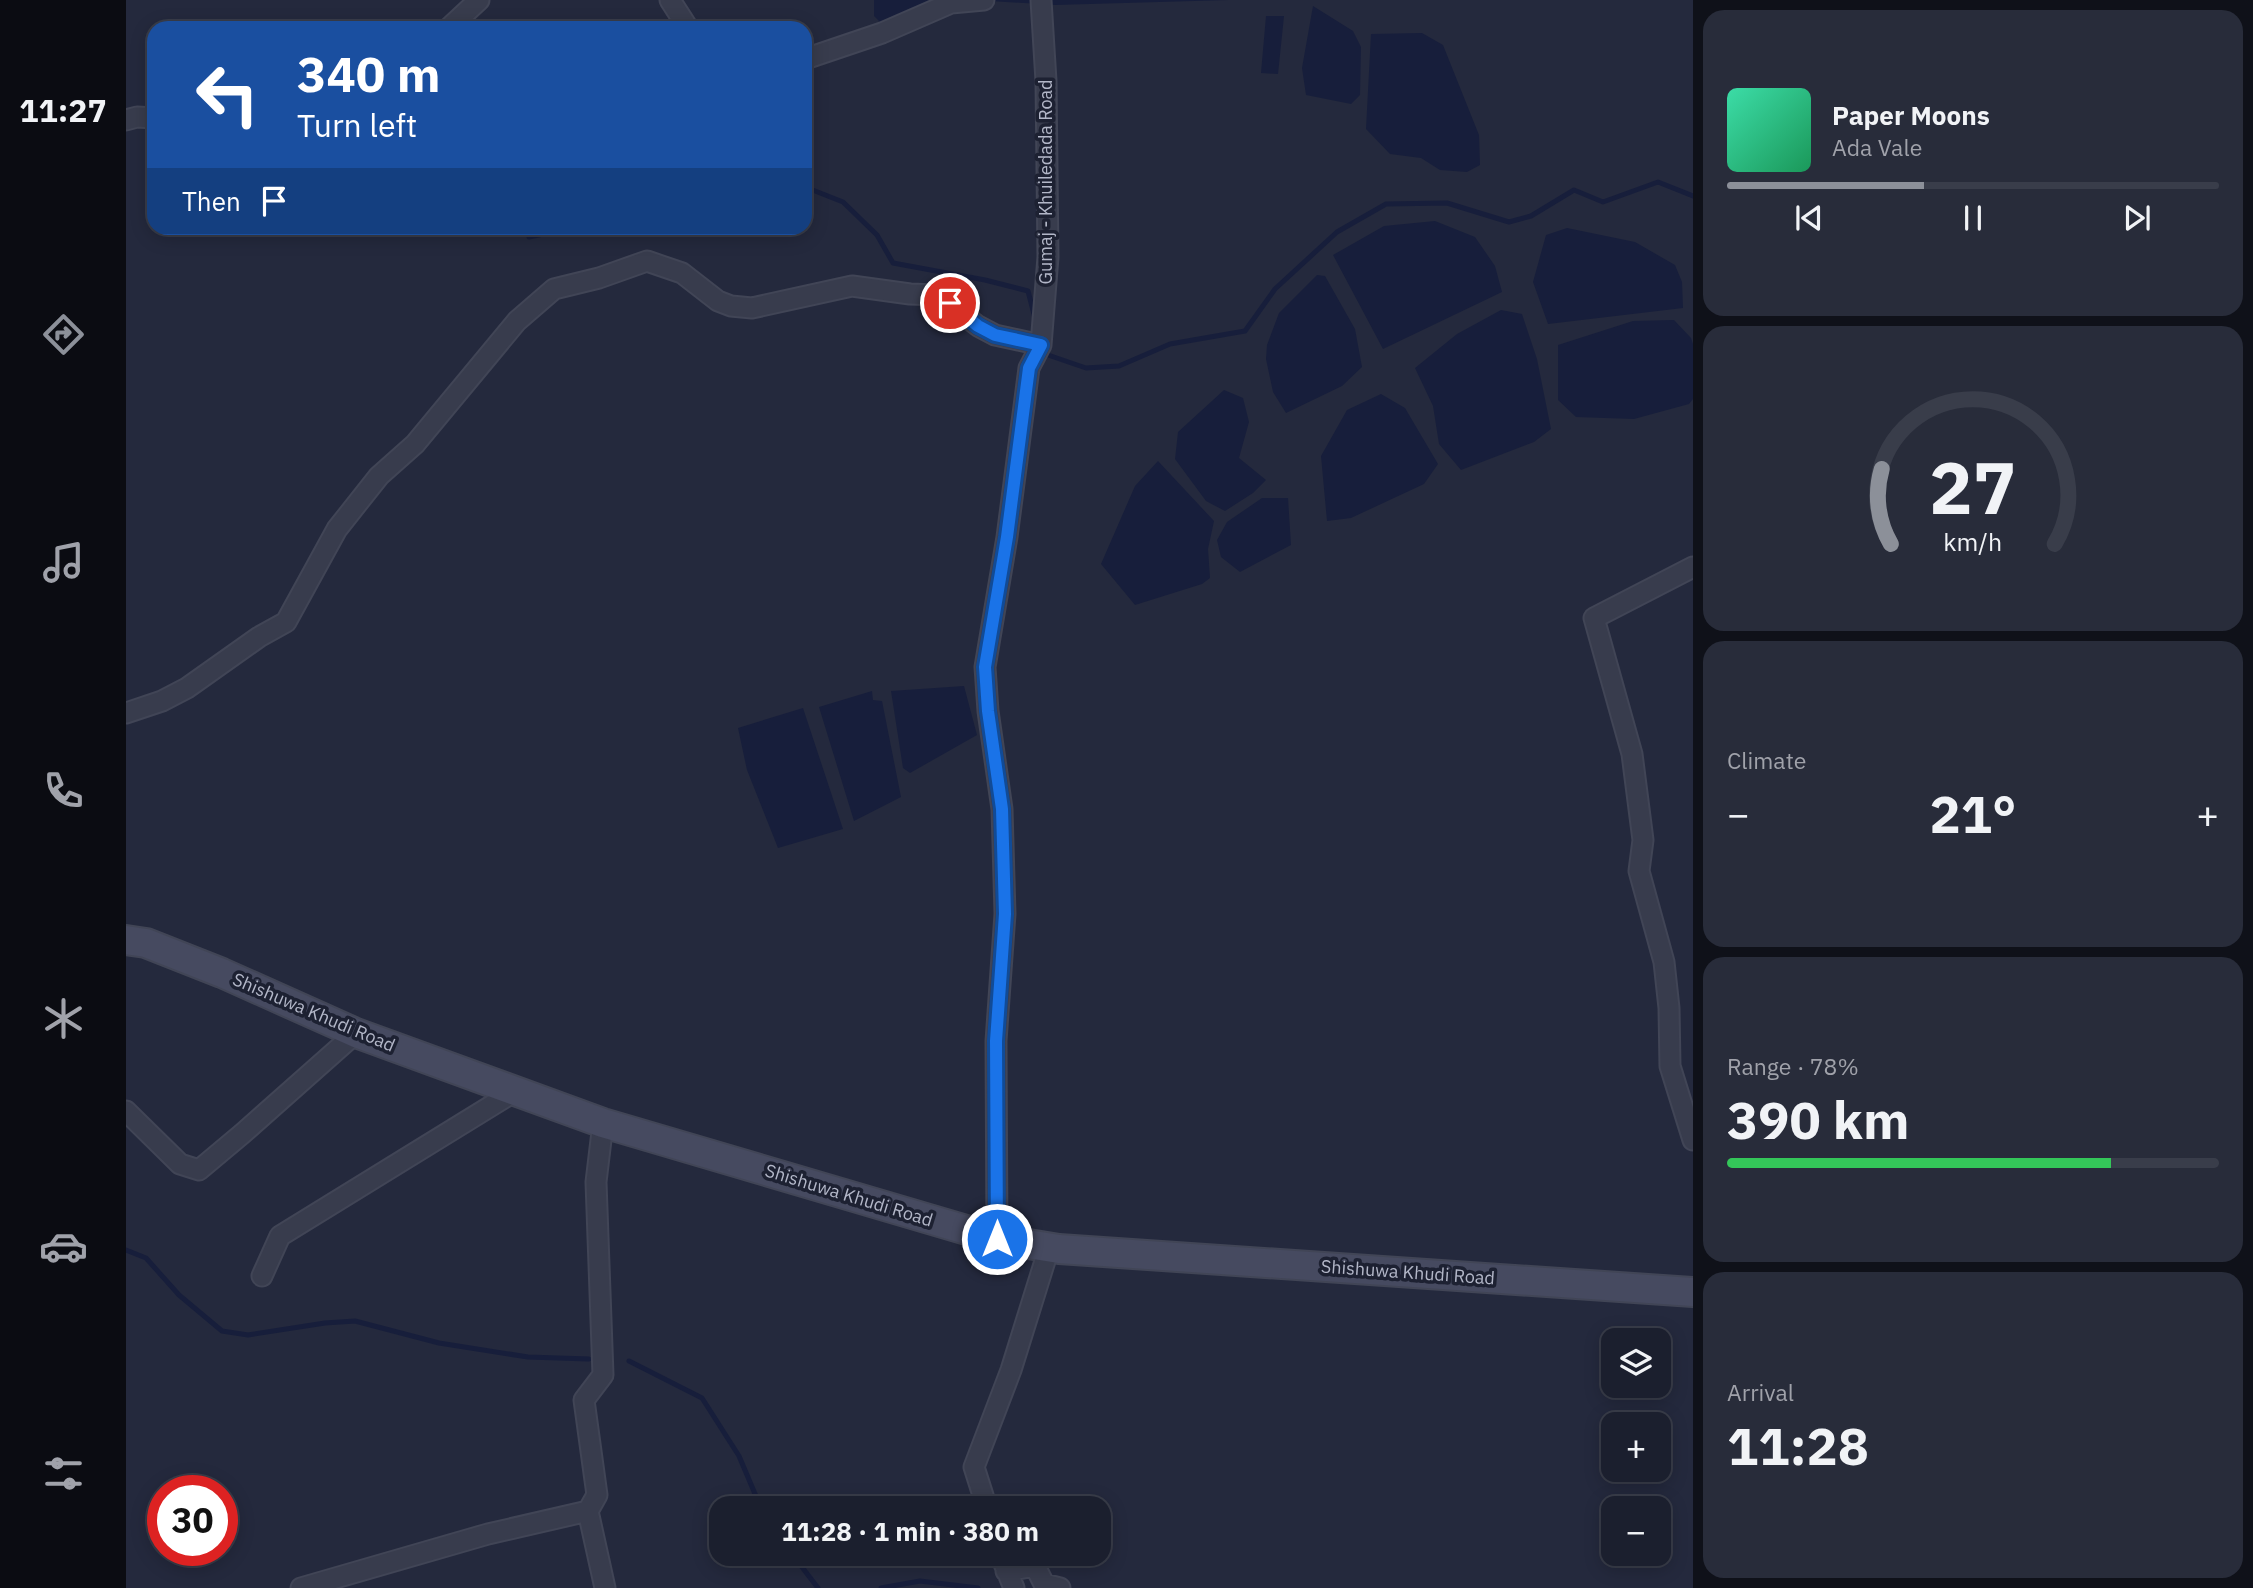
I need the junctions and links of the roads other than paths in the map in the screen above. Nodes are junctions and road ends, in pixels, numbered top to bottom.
1 (479, 0) edge
2 (670, 0) edge
3 (984, 0) edge
4 (1041, 0) edge
5 (456, 21) edge
6 (684, 21) edge
7 (812, 57) edge
8 (147, 118) edge
9 (126, 120) edge
10 (1041, 345) junction
11 (1693, 567) edge
12 (126, 713) edge
13 (126, 940) edge
14 (356, 1033) junction
15 (517, 1090) junction
16 (126, 1111) edge
17 (603, 1123) junction
18 (1693, 1140) edge
19 (997, 1239) junction
20 (1049, 1248) junction
21 (262, 1276) dead end
22 (1693, 1292) edge
23 (983, 1496) edge
24 (588, 1511) junction
25 (1007, 1571) edge
26 (301, 1588) edge
27 (605, 1588) edge
28 (1060, 1588) edge

1 - 5 street
2 - 6 street
3 - 7 street
4 - 10 street, Gumaj - Khuiledada Road
8 - 9 street
10 - 12 street
10 - 19 street, Gumaj - Khuiledada Road
11 - 18 street
13 - 14 main road, Shishuwa Khudi Road
14 - 15 main road, Shishuwa Khudi Road
14 - 16 street
15 - 17 main road, Shishuwa Khudi Road
15 - 21 street
17 - 19 main road, Shishuwa Khudi Road
17 - 24 street
19 - 20 main road, Shishuwa Khudi Road
20 - 22 main road, Shishuwa Khudi Road
20 - 23 street
24 - 26 street
24 - 27 street
25 - 28 street

